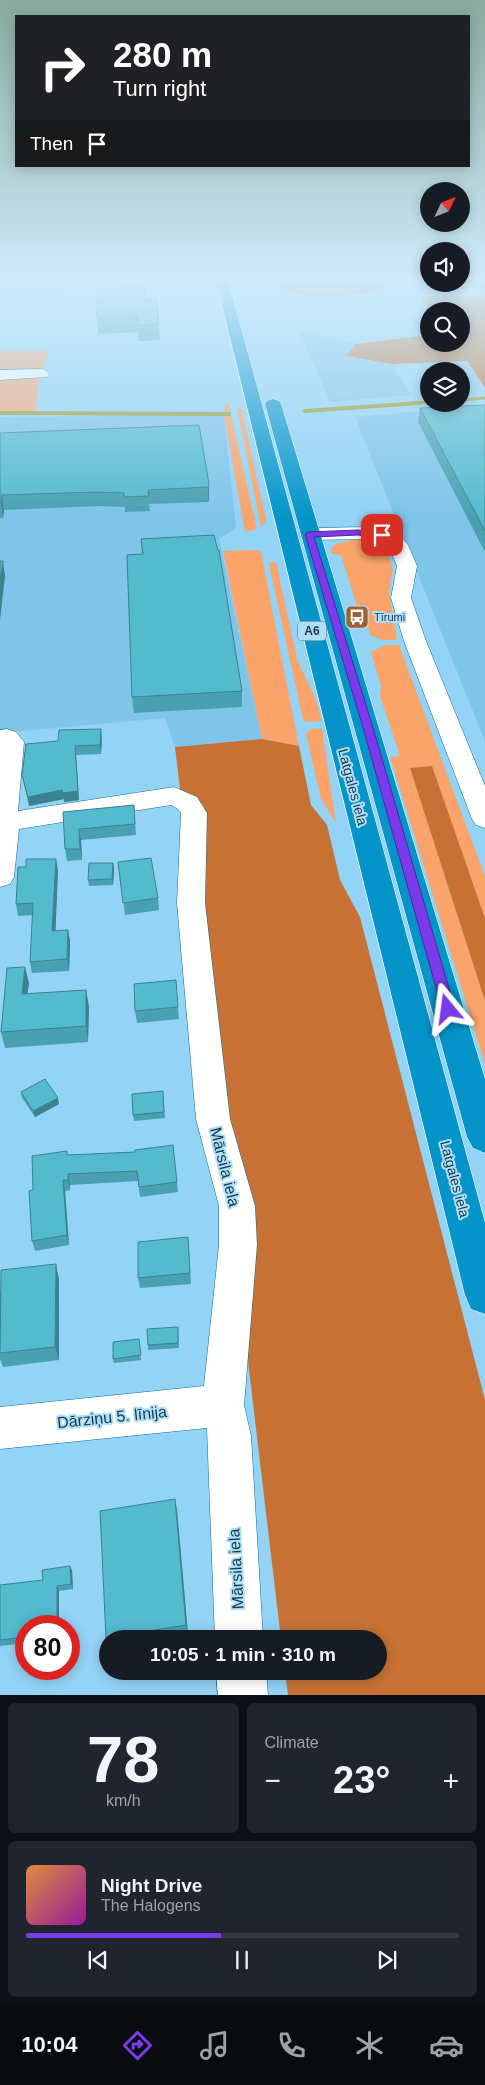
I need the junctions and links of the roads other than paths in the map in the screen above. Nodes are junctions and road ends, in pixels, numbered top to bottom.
1 (246, 359) edge
2 (42, 374) dead end
3 (0, 375) edge
4 (268, 386) dead end
5 (298, 535) junction
6 (0, 738) edge
7 (3, 812) edge
8 (485, 819) edge
9 (0, 877) edge
10 (485, 1138) edge
11 (485, 1295) edge
12 (223, 1405) junction
13 (0, 1428) edge
14 (239, 1630) edge
15 (242, 1680) edge
16 (243, 1695) edge

1 - 5 highway, Latgales iela / A6
2 - 3 street
4 - 5 highway, Latgales iela / A6
5 - 8 street
5 - 10 highway, Latgales iela / A6
5 - 11 highway, Latgales iela / A6
6 - 7 street
7 - 9 street
7 - 12 street, Mārsila iela
12 - 13 street, Dārziņu 5. līnija
12 - 14 street, Mārsila iela
15 - 16 street

